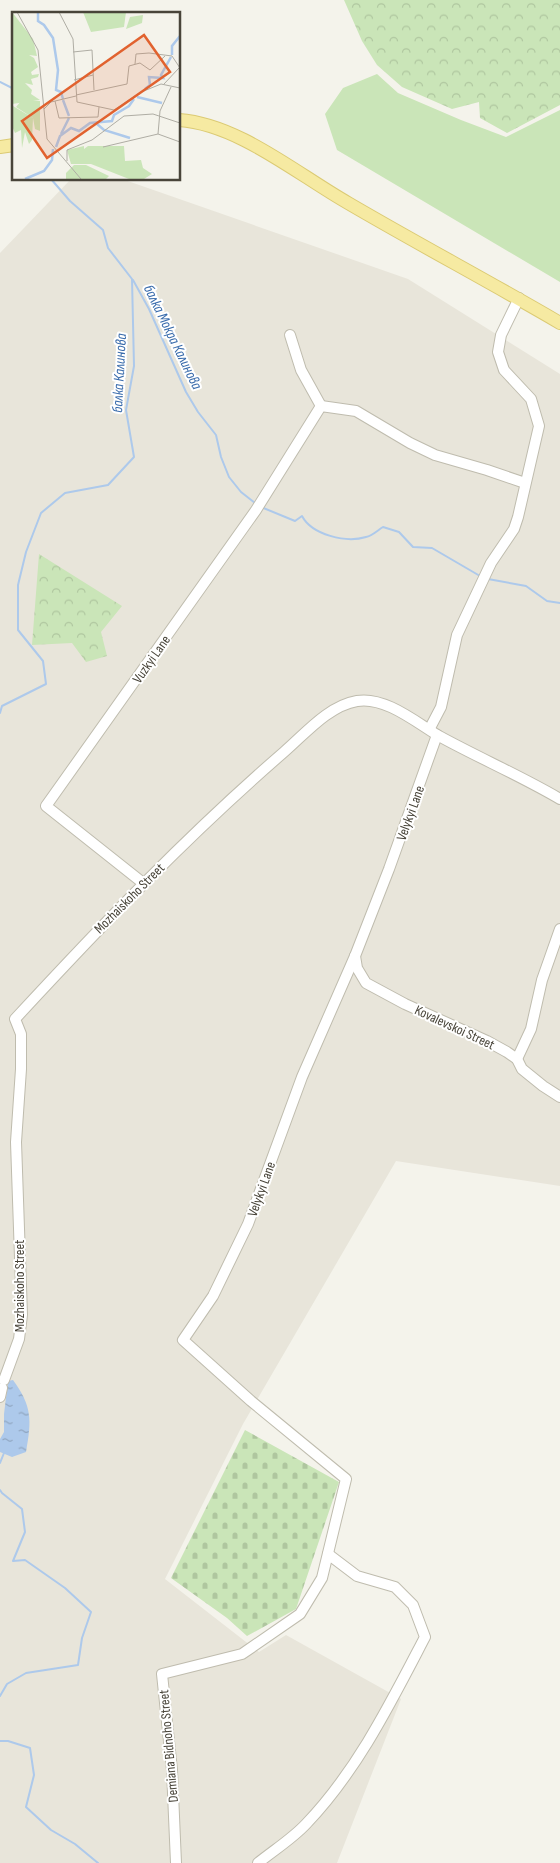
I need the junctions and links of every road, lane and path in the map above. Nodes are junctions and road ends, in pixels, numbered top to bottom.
1 (180, 120) edge
2 (519, 298) junction
3 (560, 323) edge
4 (290, 335) dead end
5 (321, 406) junction
6 (524, 483) junction
7 (433, 731) junction
8 (560, 799) edge
9 (143, 883) junction
10 (560, 929) edge
11 (355, 956) junction
12 (517, 1059) junction
13 (560, 1096) edge
14 (2, 1388) edge
15 (328, 1554) junction
16 (322, 1578) joint
17 (176, 1863) edge
18 (258, 1863) edge

1 - 2 main road
2 - 3 main road
2 - 6 street, Velykyi Lane
4 - 5 street
5 - 6 street
5 - 9 street, Vuzkyi Lane
6 - 7 street, Velykyi Lane
7 - 8 street, Mozhaiskoho Street
7 - 9 street, Mozhaiskoho Street
7 - 11 street, Velykyi Lane
9 - 14 street, Mozhaiskoho Street
10 - 12 street
11 - 12 street, Kovalevskoi Street
11 - 15 street, Velykyi Lane
12 - 13 street, Kovalevskoi Street
15 - 16 street, Velykyi Lane
15 - 18 street
16 - 17 street, Demiana Bidnoho Street

